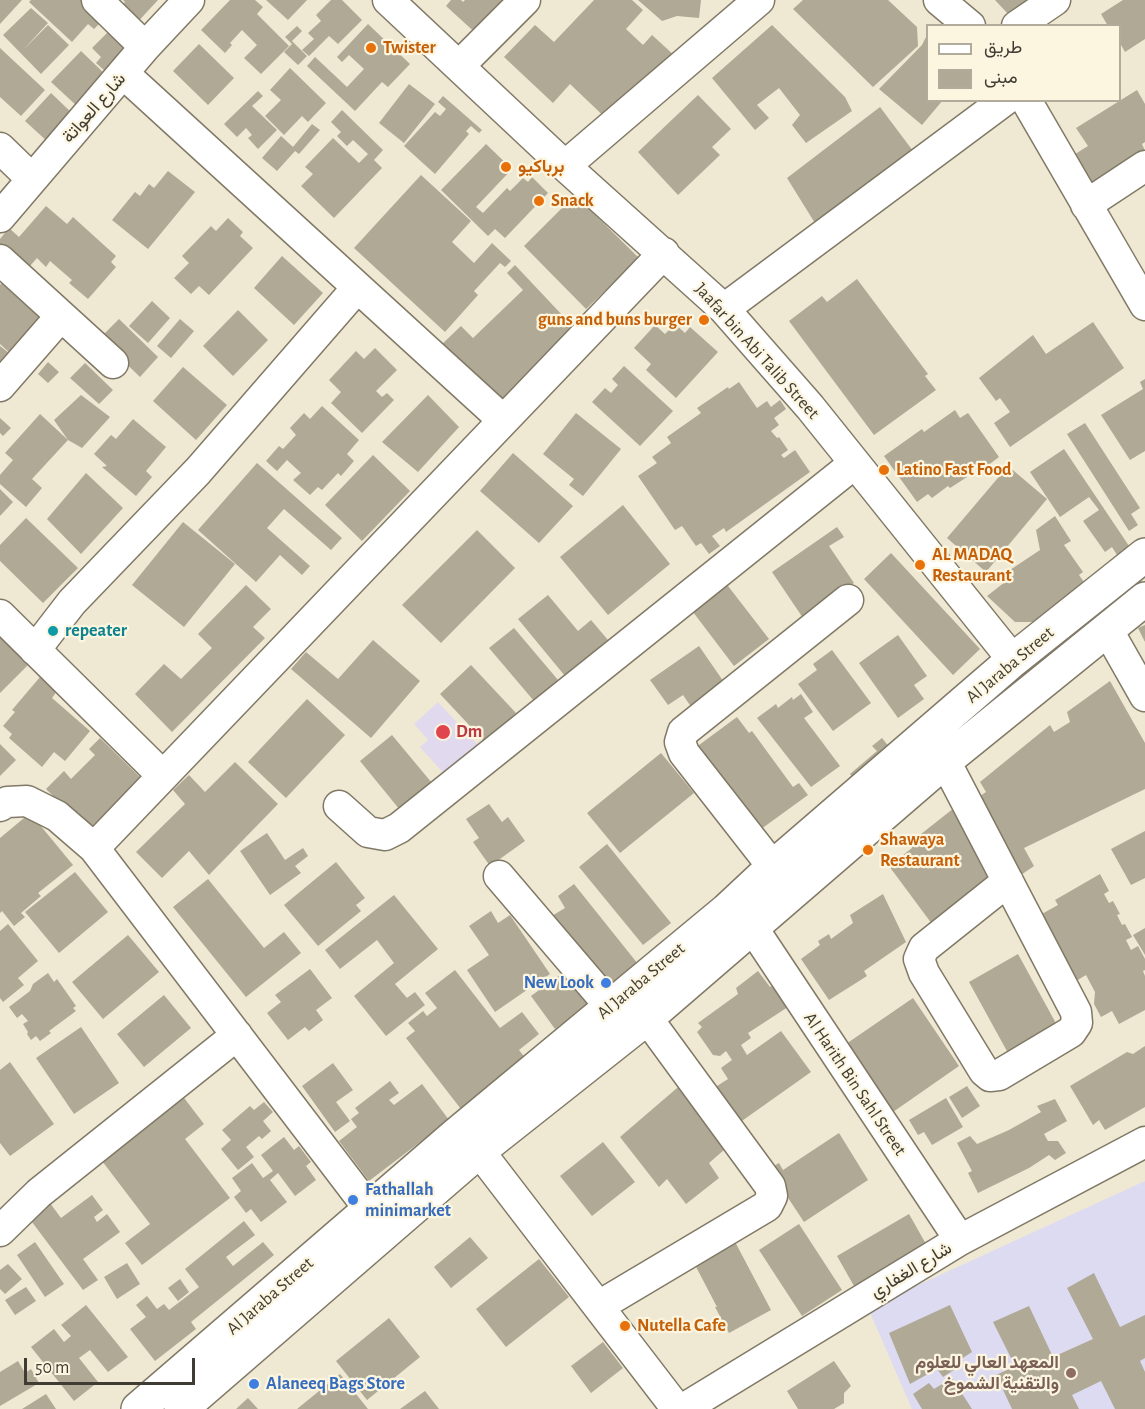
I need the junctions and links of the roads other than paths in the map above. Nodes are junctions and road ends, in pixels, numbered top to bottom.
1 (97, 0) edge
2 (189, 0) edge
3 (387, 0) edge
4 (525, 0) edge
5 (759, 0) edge
6 (939, 0) edge
7 (1055, 0) edge
8 (968, 24) edge
9 (1020, 24) edge
10 (145, 47) junction
11 (459, 66) junction
12 (123, 74) junction
13 (1002, 102) edge
14 (1027, 102) edge
15 (0, 148) edge
16 (565, 166) junction
17 (1145, 166) edge
18 (32, 179) junction
19 (1086, 205) junction
20 (0, 217) edge
21 (664, 253) junction
22 (0, 260) edge
23 (357, 288) junction
24 (1145, 305) edge
25 (724, 309) junction
26 (61, 316) junction
27 (113, 363) dead end
28 (0, 386) edge
29 (502, 420) junction
30 (855, 463) junction
31 (1145, 555) edge
32 (1145, 599) edge
33 (848, 600) dead end
34 (0, 615) edge
35 (1107, 629) junction
36 (35, 650) junction
37 (1013, 660) junction
38 (1145, 696) edge
39 (945, 761) junction
40 (163, 776) junction
41 (0, 806) edge
42 (339, 806) dead end
43 (94, 848) junction
44 (773, 867) junction
45 (499, 876) dead end
46 (1008, 881) junction
47 (752, 927) junction
48 (610, 1006) junction
49 (646, 1018) junction
50 (237, 1035) junction
51 (507, 1111) junction
52 (1145, 1142) edge
53 (479, 1151) junction
54 (370, 1210) junction
55 (0, 1232) edge
56 (960, 1240) junction
57 (599, 1306) junction
58 (138, 1409) edge
59 (181, 1409) edge
60 (677, 1409) edge
61 (683, 1409) edge

1 - 10 street
2 - 10 street, شارع العواتة
3 - 11 street, Jaafar bin Abi Talib Street
4 - 11 street
5 - 16 street
6 - 8 street
7 - 9 street
10 - 12 street, شارع العواتة
11 - 16 street, Jaafar bin Abi Talib Street
12 - 18 street, شارع العواتة
12 - 23 street
13 - 25 street
14 - 19 street
15 - 18 street
16 - 21 street, Jaafar bin Abi Talib Street
17 - 19 street
18 - 20 street, شارع العواتة
19 - 24 street
21 - 25 street, Jaafar bin Abi Talib Street
21 - 29 street
22 - 26 street
23 - 29 street
23 - 36 street
25 - 30 street, Jaafar bin Abi Talib Street
26 - 27 street
26 - 28 street
29 - 40 street
30 - 37 street, Jaafar bin Abi Talib Street
30 - 42 street
31 - 37 main road, Al Jaraba Street
32 - 35 main road, Al Jaraba Street
33 - 44 street
34 - 36 street
35 - 38 street
35 - 39 main road, Al Jaraba Street
36 - 40 street
37 - 44 main road, Al Jaraba Street
39 - 46 street
39 - 47 main road, Al Jaraba Street
40 - 43 street
41 - 43 street
43 - 50 street
44 - 48 main road, Al Jaraba Street
45 - 48 street
46 - 46 street
47 - 49 main road, Al Jaraba Street
47 - 56 street, Al Harith Bin Sahl Street
48 - 51 main road, Al Jaraba Street
49 - 51 main road, Al Jaraba Street
49 - 57 street
50 - 54 street
50 - 55 street
51 - 53 main road, Al Jaraba Street
51 - 54 main road, Al Jaraba Street
52 - 56 street, شارع الغفاري
53 - 57 street
53 - 59 main road, Al Jaraba Street
54 - 58 main road, Al Jaraba Street
56 - 61 street, شارع الغفاري
57 - 60 street

